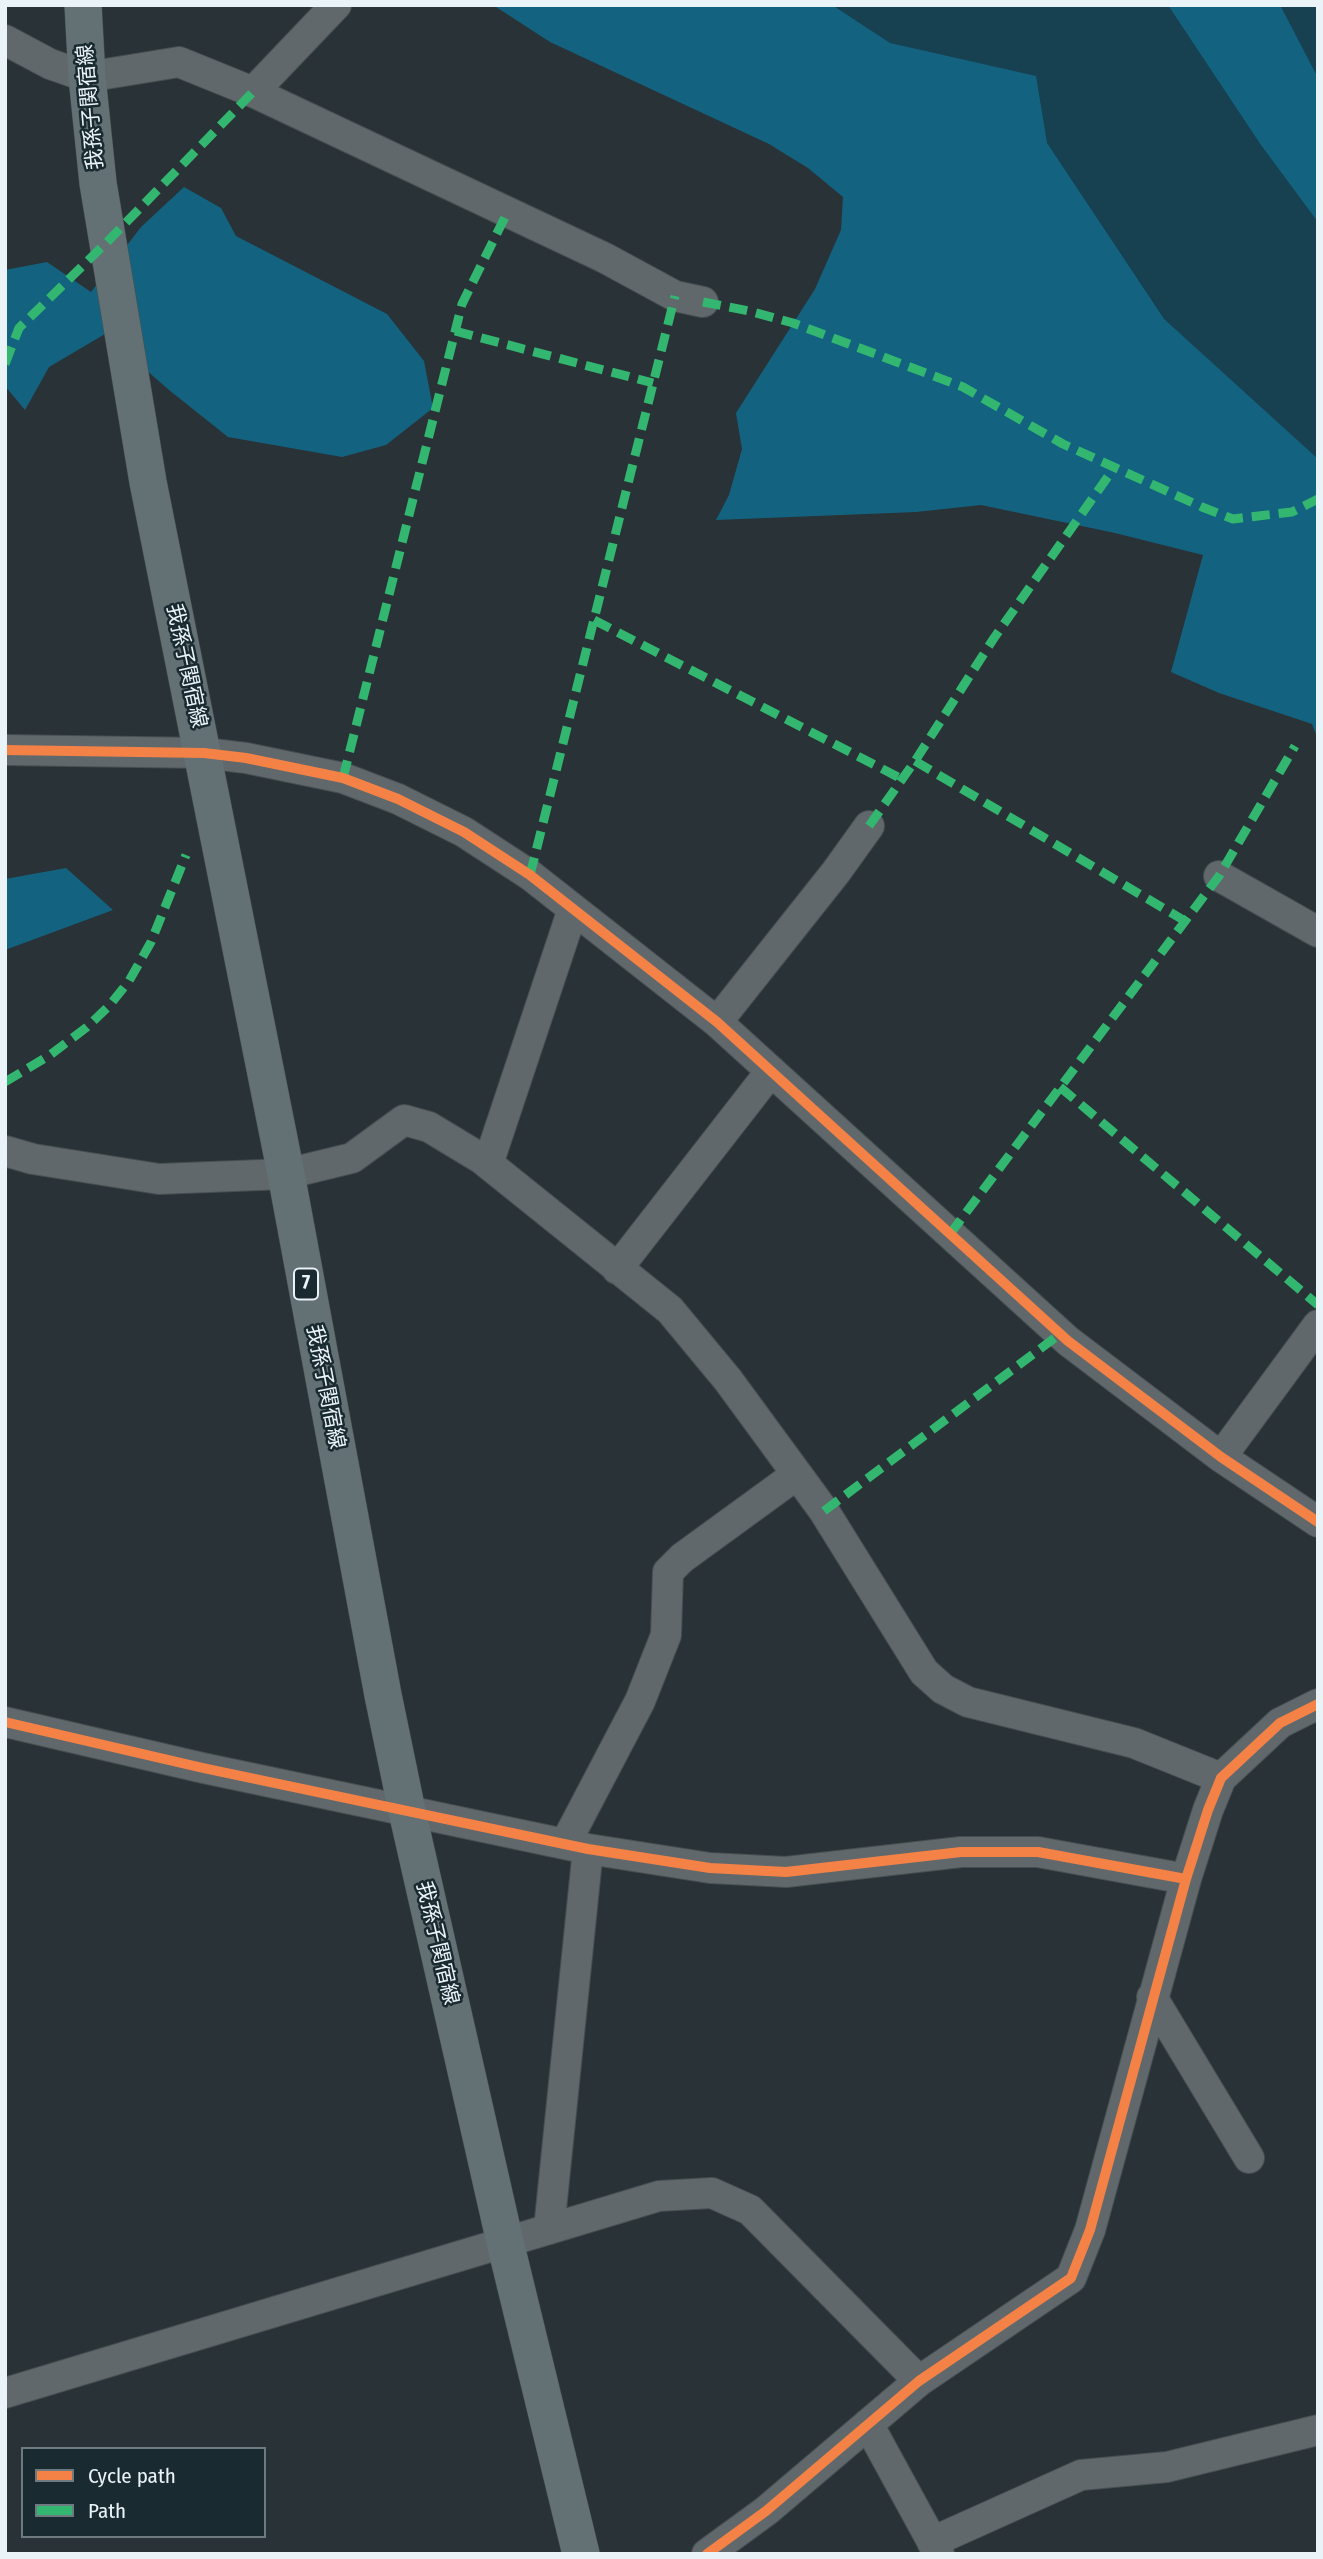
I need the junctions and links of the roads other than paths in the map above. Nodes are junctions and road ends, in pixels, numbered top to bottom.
1 (83, 5) edge
2 (336, 5) edge
3 (5, 40) edge
4 (87, 77) junction
5 (253, 92) junction
6 (703, 302) dead end
7 (5, 750) edge
8 (204, 753) junction
9 (869, 826) dead end
10 (1219, 876) dead end
11 (573, 909) junction
12 (1318, 932) edge
13 (717, 1022) junction
14 (771, 1071) junction
15 (5, 1151) edge
16 (488, 1164) junction
17 (286, 1174) junction
18 (617, 1269) junction
19 (1318, 1325) edge
20 (1221, 1457) junction
21 (796, 1475) junction
22 (1318, 1522) edge
23 (1318, 1704) edge
24 (5, 1722) edge
25 (1221, 1778) junction
26 (407, 1811) junction
27 (577, 1846) junction
28 (1186, 1879) junction
29 (1152, 1997) junction
30 (1249, 2158) dead end
31 (548, 2229) junction
32 (505, 2242) junction
33 (919, 2381) junction
34 (5, 2393) edge
35 (868, 2424) junction
36 (1318, 2430) edge
37 (935, 2548) edge
38 (581, 2554) edge
39 (707, 2554) edge

1 - 4 main road, 我孫子関宿線 / 7
2 - 5 street
3 - 4 street
4 - 5 street
4 - 8 main road, 我孫子関宿線 / 7
5 - 6 street
7 - 8 street
8 - 11 street
8 - 17 main road, 我孫子関宿線 / 7
9 - 13 street
10 - 12 street
11 - 13 street
11 - 16 street
13 - 14 street
14 - 18 street
14 - 20 street
15 - 17 street
16 - 17 street
16 - 18 street
17 - 26 main road, 我孫子関宿線 / 7
18 - 21 street
19 - 20 street
20 - 22 street
21 - 25 street
21 - 27 street
23 - 25 street
24 - 26 street
25 - 28 street
26 - 27 street
26 - 32 main road, 我孫子関宿線 / 7
27 - 28 street
27 - 31 street
28 - 29 street
29 - 30 street
29 - 33 street
31 - 32 street
31 - 33 street
32 - 34 street
32 - 38 main road, 我孫子関宿線 / 7
33 - 35 street
35 - 37 street
35 - 39 street
36 - 37 street

